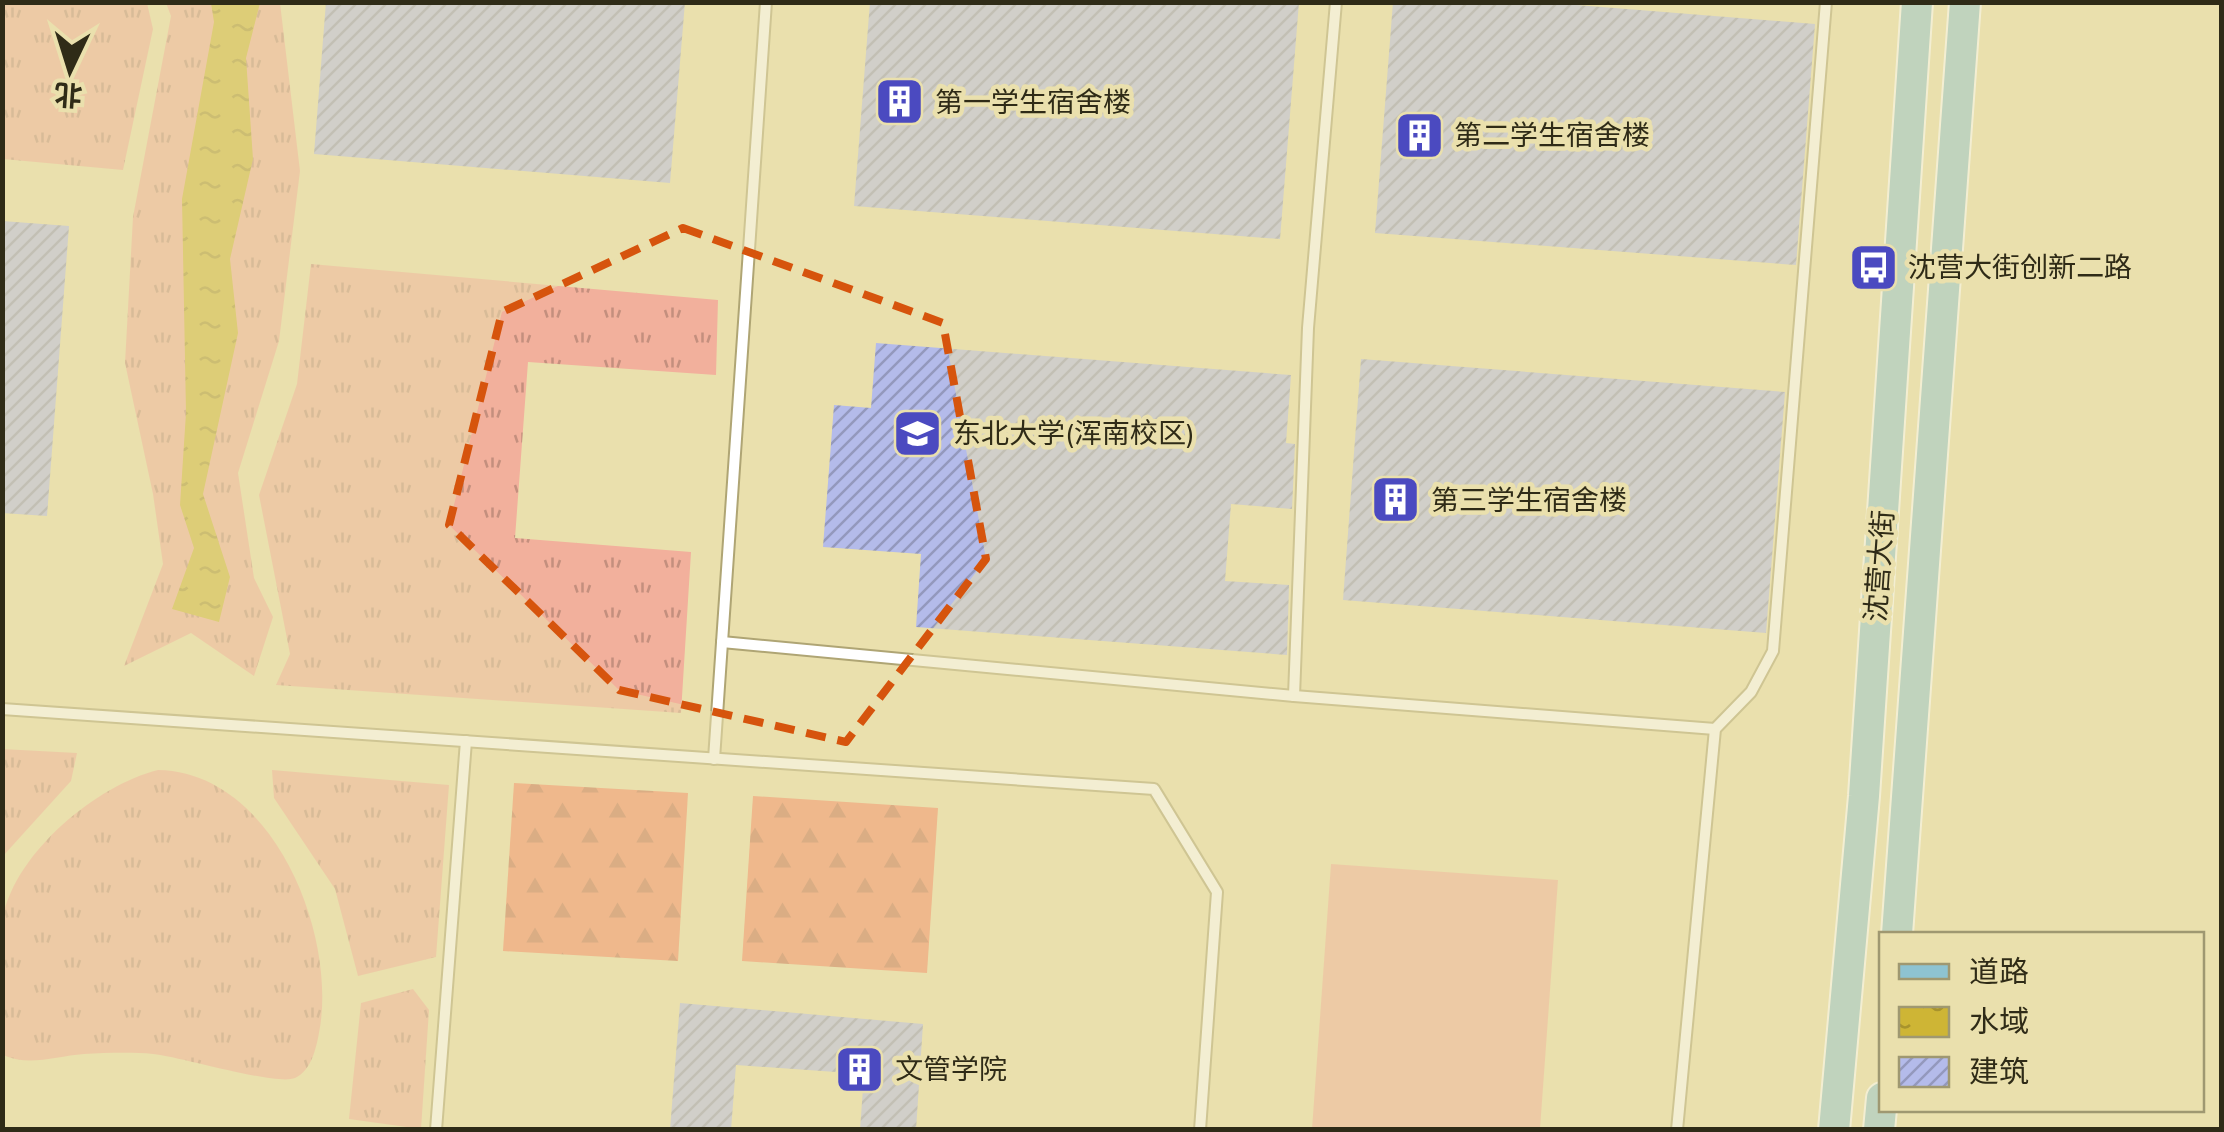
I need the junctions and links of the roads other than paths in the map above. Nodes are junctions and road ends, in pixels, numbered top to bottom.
1 (766, 2) edge
2 (1336, 2) edge
3 (1826, 2) edge
4 (1917, 2) edge
5 (1964, 2) edge
6 (722, 642) junction
7 (1294, 696) junction
8 (2, 709) edge
9 (1715, 729) junction
10 (466, 741) junction
11 (714, 758) junction
12 (1897, 932) edge
13 (436, 1130) edge
14 (1200, 1130) edge
15 (1677, 1130) edge
16 (1834, 1130) edge

1 - 6 lane
2 - 7 lane
3 - 9 lane
4 - 16 main road, 沈营大街
5 - 12 main road, 沈营大街
6 - 7 lane
6 - 11 lane
7 - 9 lane
8 - 10 lane
9 - 15 lane
10 - 11 lane
10 - 13 lane
11 - 14 lane

